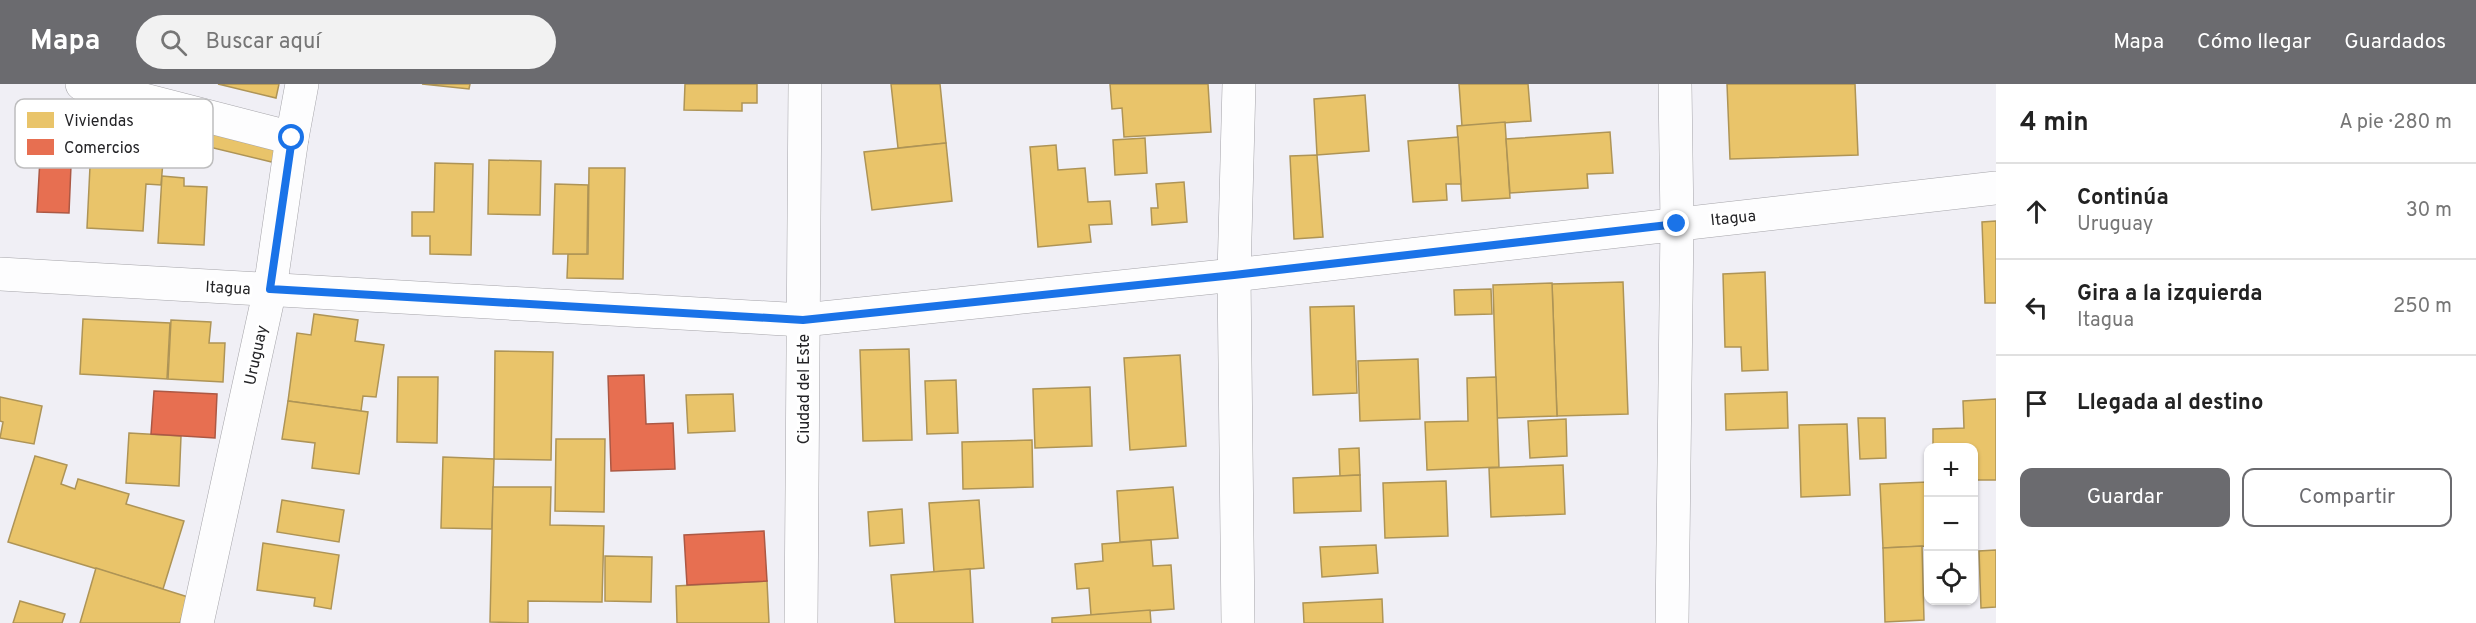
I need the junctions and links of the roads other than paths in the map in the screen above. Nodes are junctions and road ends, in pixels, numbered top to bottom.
1 (82, 84) edge
2 (302, 84) edge
3 (805, 84) edge
4 (1239, 84) edge
5 (1675, 84) edge
6 (140, 99) edge
7 (213, 118) edge
8 (292, 138) junction
9 (1996, 188) edge
10 (1677, 224) junction
11 (0, 274) edge
12 (1234, 275) junction
13 (270, 289) junction
14 (803, 320) junction
15 (197, 623) edge
16 (801, 623) edge
17 (1238, 623) edge
18 (1672, 623) edge

1 - 6 street
2 - 8 street, Uruguay
3 - 14 street, Ciudad del Este
4 - 12 street
5 - 10 street
7 - 8 street
8 - 13 street, Uruguay
9 - 10 street, Itagua
10 - 12 street, Itagua
10 - 18 street
11 - 13 street, Itagua
12 - 14 street, Itagua
12 - 17 street
13 - 14 street, Itagua
13 - 15 street, Uruguay
14 - 16 street, Ciudad del Este

